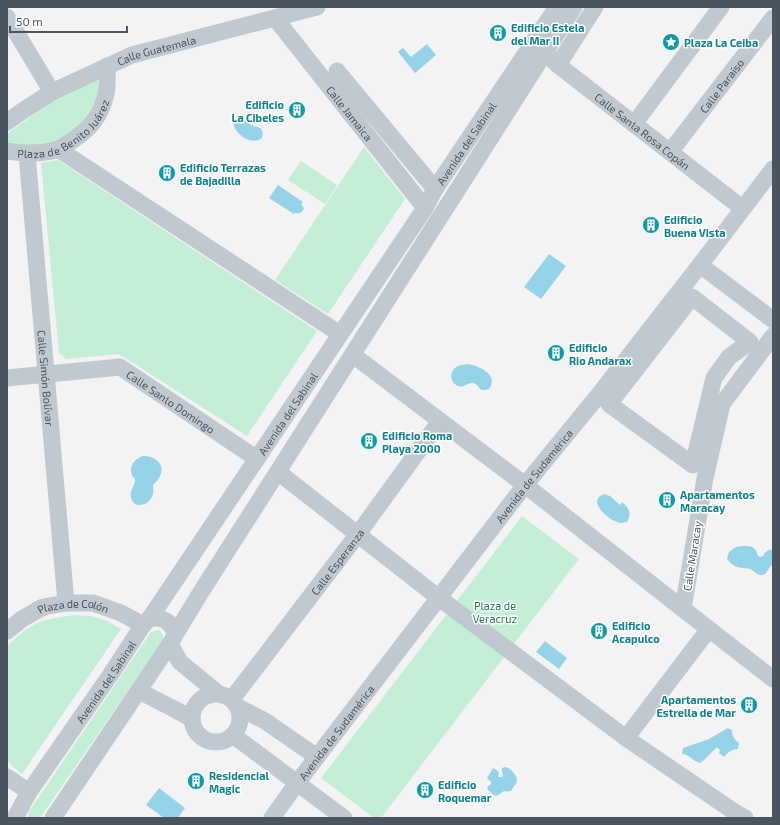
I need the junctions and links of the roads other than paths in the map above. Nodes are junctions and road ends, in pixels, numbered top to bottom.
1 (11, 7) edge
2 (317, 7) edge
3 (557, 7) edge
4 (574, 7) edge
5 (595, 7) edge
6 (720, 7) edge
7 (7, 9) edge
8 (7, 17) edge
9 (275, 18) junction
10 (773, 18) edge
11 (544, 53) junction
12 (558, 64) junction
13 (107, 66) junction
14 (337, 71) dead end
15 (52, 92) junction
16 (7, 122) edge
17 (634, 124) junction
18 (58, 149) junction
19 (7, 151) edge
20 (670, 152) junction
21 (27, 154) junction
22 (773, 169) edge
23 (435, 189) junction
24 (426, 208) junction
25 (742, 208) junction
26 (700, 265) junction
27 (692, 297) joint
28 (773, 320) edge
29 (340, 334) junction
30 (773, 336) edge
31 (353, 355) junction
32 (46, 373) junction
33 (7, 378) edge
34 (440, 421) junction
35 (257, 459) junction
36 (278, 472) junction
37 (525, 486) junction
38 (358, 534) junction
39 (439, 598) junction
40 (66, 603) junction
41 (684, 609) junction
42 (147, 622) junction
43 (709, 629) junction
44 (7, 631) edge
45 (173, 639) junction
46 (773, 679) edge
47 (139, 691) junction
48 (230, 700) junction
49 (192, 719) junction
50 (234, 736) junction
51 (626, 738) junction
52 (317, 757) junction
53 (7, 777) edge
54 (297, 784) junction
55 (29, 792) junction
56 (16, 817) edge
57 (53, 818) edge
58 (272, 818) edge
59 (344, 818) edge
60 (745, 818) edge

1 - 7 street
2 - 9 street, Calle Guatemala
3 - 23 street, Avenida del Sabinal
4 - 11 street, Avenida del Sabinal
5 - 12 street
6 - 17 street
8 - 15 street
9 - 13 street, Calle Guatemala
9 - 24 street, Calle Jamaica
10 - 20 street, Calle Paraíso
11 - 12 street, Calle Santa Rosa Copán
11 - 31 street, Avenida del Sabinal
12 - 17 street, Calle Santa Rosa Copán
13 - 15 street, Calle Guatemala
13 - 18 street, Plaza de Benito Juárez
14 - 23 street
15 - 16 street, Calle Guatemala
17 - 20 street, Calle Santa Rosa Copán
18 - 21 street, Plaza de Benito Juárez
18 - 29 street
19 - 21 street, Plaza de Benito Juárez
20 - 25 street, Calle Santa Rosa Copán
21 - 32 street, Calle Simón Bolívar
22 - 25 street, Avenida de Sudamérica
23 - 24 street, Avenida del Sabinal
24 - 29 street, Avenida del Sabinal
25 - 26 street, Avenida de Sudamérica
26 - 28 street
26 - 37 street, Avenida de Sudamérica
27 - 27 street
29 - 35 street, Avenida del Sabinal
30 - 41 street, Calle Maracay
31 - 34 street
31 - 36 street, Avenida del Sabinal
32 - 33 street, Calle Santo Domingo
32 - 35 street, Calle Santo Domingo
32 - 40 street, Calle Simón Bolívar
34 - 37 street
34 - 38 street, Calle Esperanza
35 - 42 street, Avenida del Sabinal
36 - 38 street
36 - 45 street, Avenida del Sabinal
37 - 39 street, Avenida de Sudamérica
37 - 41 street
38 - 39 street
38 - 48 street, Calle Esperanza
39 - 51 street
39 - 52 street, Avenida de Sudamérica
40 - 42 street, Plaza de Colón
40 - 44 street, Plaza de Colón
41 - 43 street
42 - 45 street, Plaza de Colón
42 - 55 street, Avenida del Sabinal
43 - 46 street
43 - 51 street
45 - 47 street, Avenida del Sabinal
45 - 48 street, Plaza de Colón
47 - 49 street
47 - 57 street, Avenida del Sabinal
48 - 49 street
48 - 50 street
48 - 52 street, Plaza de Colón
49 - 50 street
50 - 54 street
51 - 60 street
52 - 54 street, Avenida de Sudamérica
53 - 55 street
54 - 58 street, Avenida de Sudamérica
54 - 59 street
55 - 56 street, Avenida del Sabinal

